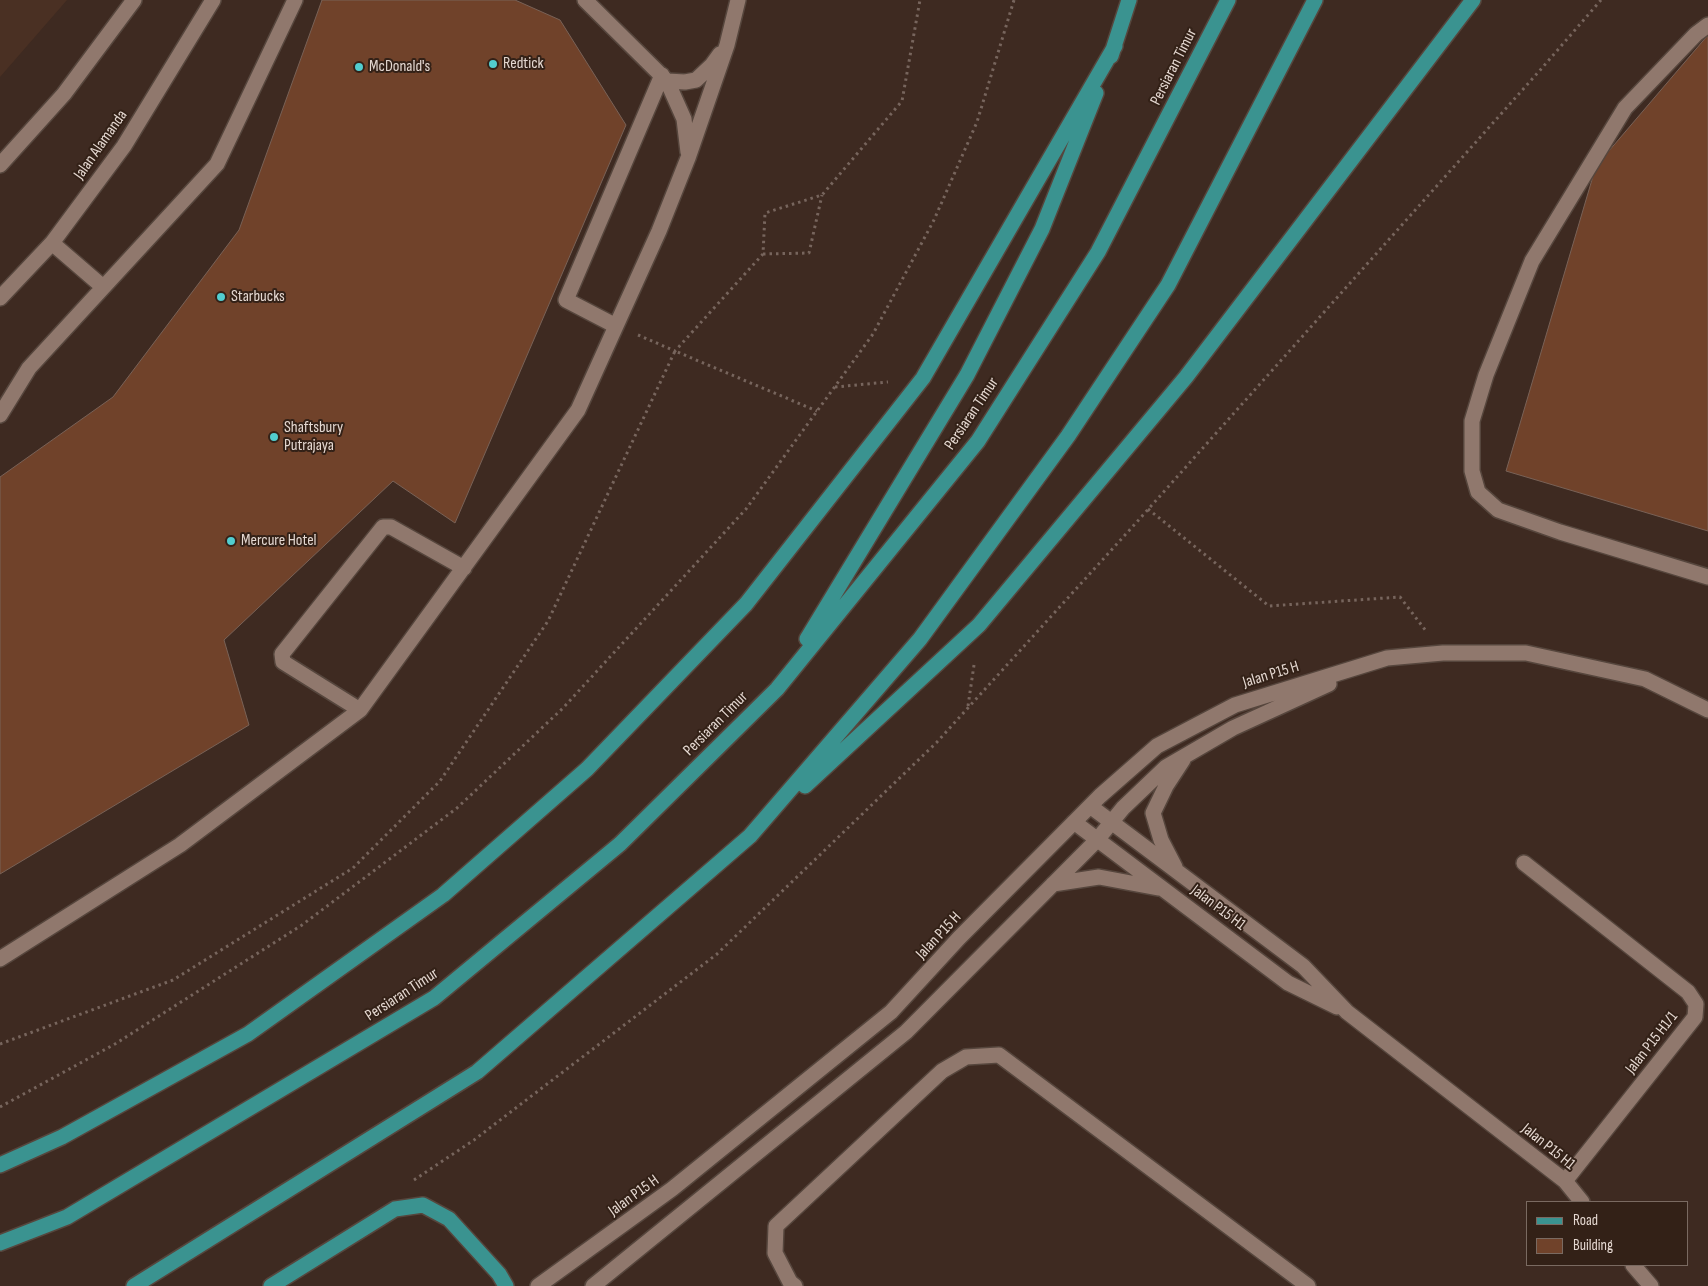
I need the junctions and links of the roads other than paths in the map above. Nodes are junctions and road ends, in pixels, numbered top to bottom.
1 (134, 0) edge
2 (213, 0) edge
3 (295, 0) edge
4 (585, 0) edge
5 (738, 0) edge
6 (1129, 0) edge
7 (1228, 0) edge
8 (1314, 0) edge
9 (1473, 0) edge
10 (1708, 25) edge
11 (726, 45) junction
12 (1114, 46) junction
13 (665, 78) junction
14 (688, 158) junction
15 (0, 165) edge
16 (52, 243) junction
17 (103, 286) junction
18 (0, 298) edge
19 (616, 326) junction
20 (0, 415) edge
21 (464, 568) junction
22 (1708, 577) edge
23 (1387, 658) junction
24 (777, 689) junction
25 (360, 710) junction
26 (1708, 710) edge
27 (1185, 756) junction
28 (1090, 806) junction
29 (1074, 822) junction
30 (1111, 823) junction
31 (750, 836) junction
32 (1097, 840) junction
33 (1524, 863) dead end
34 (1177, 871) junction
35 (1053, 884) junction
36 (1164, 890) junction
37 (0, 958) edge
38 (1347, 1012) junction
39 (0, 1164) edge
40 (1565, 1182) junction
41 (1581, 1201) edge
42 (0, 1243) edge
43 (1634, 1266) edge
44 (503, 1280) edge
45 (595, 1285) edge
46 (134, 1286) edge
47 (272, 1286) edge
48 (538, 1286) edge
49 (795, 1286) edge
50 (1308, 1286) edge
51 (1650, 1286) edge

1 - 15 street
2 - 16 street, Jalan Alamanda
3 - 17 street
4 - 13 street
5 - 11 street
6 - 12 main road
7 - 24 main road, Persiaran Timur
8 - 31 main road
9 - 31 main road
10 - 22 street
11 - 13 street
11 - 14 street
12 - 24 main road
12 - 39 main road
13 - 14 street
13 - 19 street
14 - 19 street
16 - 17 street
16 - 18 street, Jalan Alamanda
17 - 20 street
19 - 21 street
21 - 25 street
21 - 25 street
23 - 26 street, Jalan P15 H
23 - 27 street, Jalan P15 H
23 - 28 street, Jalan P15 H
24 - 42 main road, Persiaran Timur
25 - 37 street
27 - 30 street, Jalan P15 H
27 - 34 street
28 - 29 street, Jalan P15 H
28 - 30 street, Jalan P15 H1
29 - 32 street, Jalan P15 H1
29 - 48 street, Jalan P15 H
30 - 32 street, Jalan P15 H
30 - 34 street, Jalan P15 H1
31 - 46 main road
32 - 35 street, Jalan P15 H
32 - 36 street, Jalan P15 H1
33 - 40 street, Jalan P15 H1/1
34 - 38 street, Jalan P15 H1
35 - 36 street
35 - 45 street, Jalan P15 H
36 - 38 street, Jalan P15 H1
38 - 40 street, Jalan P15 H1
40 - 41 street, Jalan P15 H1
43 - 51 street
44 - 47 main road
49 - 50 street

